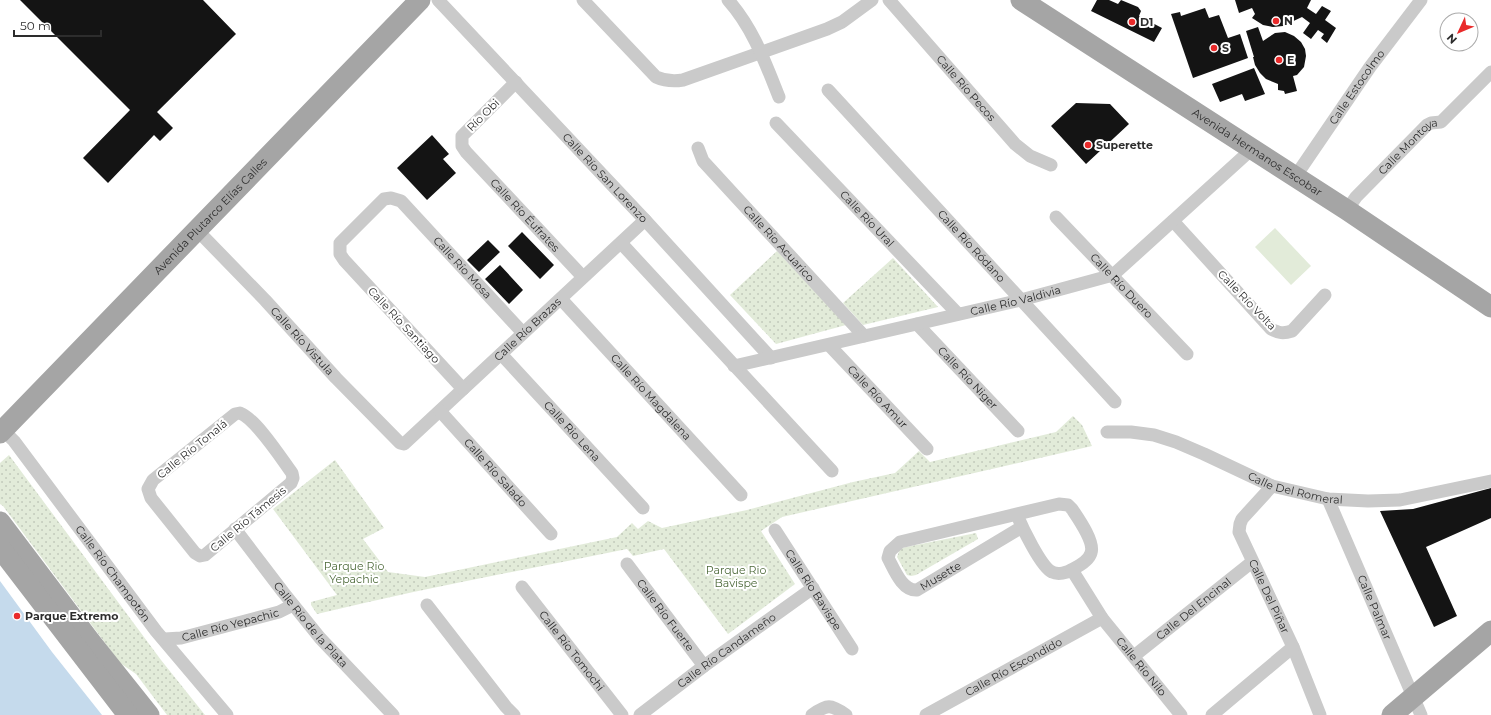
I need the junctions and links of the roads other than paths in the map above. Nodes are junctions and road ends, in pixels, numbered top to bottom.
1 (420, 0) edge
2 (438, 0) edge
3 (583, 0) edge
4 (728, 0) edge
5 (872, 0) edge
6 (889, 0) edge
7 (1021, 0) edge
8 (1421, 0) edge
9 (761, 53) junction
10 (1491, 72) edge
11 (516, 82) junction
12 (828, 90) dead end
13 (779, 97) dead end
14 (776, 123) dead end
15 (698, 148) dead end
16 (1252, 149) junction
17 (466, 152) joint
18 (1051, 165) dead end
19 (1295, 176) junction
20 (1347, 210) junction
21 (1056, 217) dead end
22 (645, 220) junction
23 (1173, 221) junction
24 (197, 230) junction
25 (621, 243) junction
26 (344, 260) joint
27 (1113, 275) junction
28 (583, 277) junction
29 (1325, 295) dead end
30 (561, 299) junction
31 (1021, 300) junction
32 (1491, 307) edge
33 (958, 314) junction
34 (917, 324) junction
35 (523, 333) junction
36 (864, 336) junction
37 (829, 345) junction
38 (501, 354) junction
39 (1187, 354) dead end
40 (770, 358) junction
41 (734, 366) junction
42 (463, 389) junction
43 (1115, 402) dead end
44 (440, 411) junction
45 (240, 413) joint
46 (1018, 431) dead end
47 (1, 432) edge
48 (1108, 432) dead end
49 (410, 438) joint
50 (927, 449) dead end
51 (832, 471) dead end
52 (1491, 482) edge
53 (1272, 486) junction
54 (741, 496) dead end
55 (1328, 499) junction
56 (643, 508) dead end
57 (1017, 515) junction
58 (0, 522) edge
59 (1022, 527) junction
60 (235, 529) junction
61 (775, 530) dead end
62 (551, 534) dead end
63 (0, 548) edge
64 (200, 556) joint
65 (1252, 562) junction
66 (627, 564) dead end
67 (1072, 570) junction
68 (522, 587) dead end
69 (813, 588) junction
70 (293, 604) junction
71 (427, 605) dead end
72 (1102, 618) junction
73 (1491, 631) edge
74 (165, 639) junction
75 (1293, 647) junction
76 (852, 649) dead end
77 (1134, 656) junction
78 (704, 666) junction
79 (1417, 706) edge
80 (128, 715) edge
81 (149, 715) edge
82 (227, 715) edge
83 (393, 715) edge
84 (514, 715) edge
85 (622, 715) edge
86 (640, 715) edge
87 (812, 715) edge
88 (846, 715) edge
89 (926, 715) edge
90 (1182, 715) edge
91 (1212, 715) edge
92 (1320, 715) edge
93 (1392, 715) edge

1 - 24 main road, Avenida Plutarco Elías Calles
2 - 11 street, Calle Río San Lorenzo
3 - 9 street
4 - 9 street
5 - 9 street
6 - 18 street, Calle Río Pecos
7 - 16 main road, Avenida Hermanos Escobar
8 - 19 street, Calle Estocolmo
9 - 13 street
10 - 20 street, Calle Montoya
11 - 17 street, Río Obi
11 - 22 street, Calle Río San Lorenzo
12 - 31 street, Calle Río Ródano
14 - 33 street, Calle Río Ural
15 - 36 street, Calle Río Acuarico
16 - 19 main road, Avenida Hermanos Escobar
16 - 23 street, Calle Río Valdivia
17 - 28 street, Calle Río Éufrates
19 - 20 main road, Avenida Hermanos Escobar
20 - 32 main road, Avenida Hermanos Escobar
21 - 27 street, Calle Río Duero
22 - 25 street, Calle Río Brazas
22 - 40 street, Calle Río San Lorenzo
23 - 27 street, Calle Río Valdivia
23 - 29 street, Calle Río Volta
24 - 47 main road, Avenida Plutarco Elías Calles
24 - 49 street, Calle Río Vistula
25 - 28 street, Calle Río Brazas
25 - 41 street
26 - 35 street, Calle Río Mosa
26 - 42 street, Calle Río Santiago
27 - 31 street, Calle Río Valdivia
27 - 39 street, Calle Río Duero
28 - 30 street, Calle Río Brazas
30 - 35 street, Calle Río Brazas
30 - 54 street, Calle Río Magdalena
31 - 33 street, Calle Río Valdivia
31 - 43 street, Calle Río Ródano
33 - 34 street, Calle Río Valdivia
34 - 36 street, Calle Río Valdivia
34 - 46 street, Calle Río Niger
35 - 38 street, Calle Río Brazas
36 - 37 street, Calle Río Valdivia
37 - 40 street, Calle Río Valdivia
37 - 50 street, Calle Río Amur
38 - 42 street, Calle Río Brazas
38 - 56 street, Calle Rio Lena
40 - 41 street, Calle Río Valdivia
41 - 51 street
42 - 44 street, Calle Río Brazas
44 - 49 street, Calle Río Brazas
44 - 62 street, Calle Río Salado
45 - 60 street, Calle Río Támesis
45 - 64 street, Calle Río Tonalá
47 - 74 street, Calle Río Champotón
48 - 53 street, Calle Del Romeral
52 - 55 street, Calle Del Romeral
53 - 55 street, Calle Del Romeral
53 - 65 street, Calle Del Piñar
55 - 79 street, Calle Palmar
57 - 59 street, Musette
57 - 59 street, Musette
57 - 67 street, Musette
58 - 81 main road
59 - 67 street, Musette
60 - 64 street, Calle Río Támesis
60 - 70 street, Calle Río de la Plata
61 - 69 street, Calle Río Bavispe
63 - 80 main road
65 - 75 street, Calle Del Piñar
65 - 77 street, Calle Del Encinal
66 - 78 street, Calle Río Fuerte
67 - 72 street
68 - 85 street, Calle Río Tomochi
69 - 76 street, Calle Río Bavispe
69 - 78 street, Calle Río Candameño
70 - 74 street, Calle Río Yepachic
70 - 83 street, Calle Río de la Plata
71 - 84 street
72 - 77 street, Calle Río Nilo
72 - 89 street, Calle Río Escondido
73 - 79 main road
74 - 82 street, Calle Río Champotón
75 - 91 street
75 - 92 street, Calle Del Piñar
77 - 90 street, Calle Río Nilo
78 - 86 street, Calle Río Candameño
79 - 93 main road
87 - 88 street

